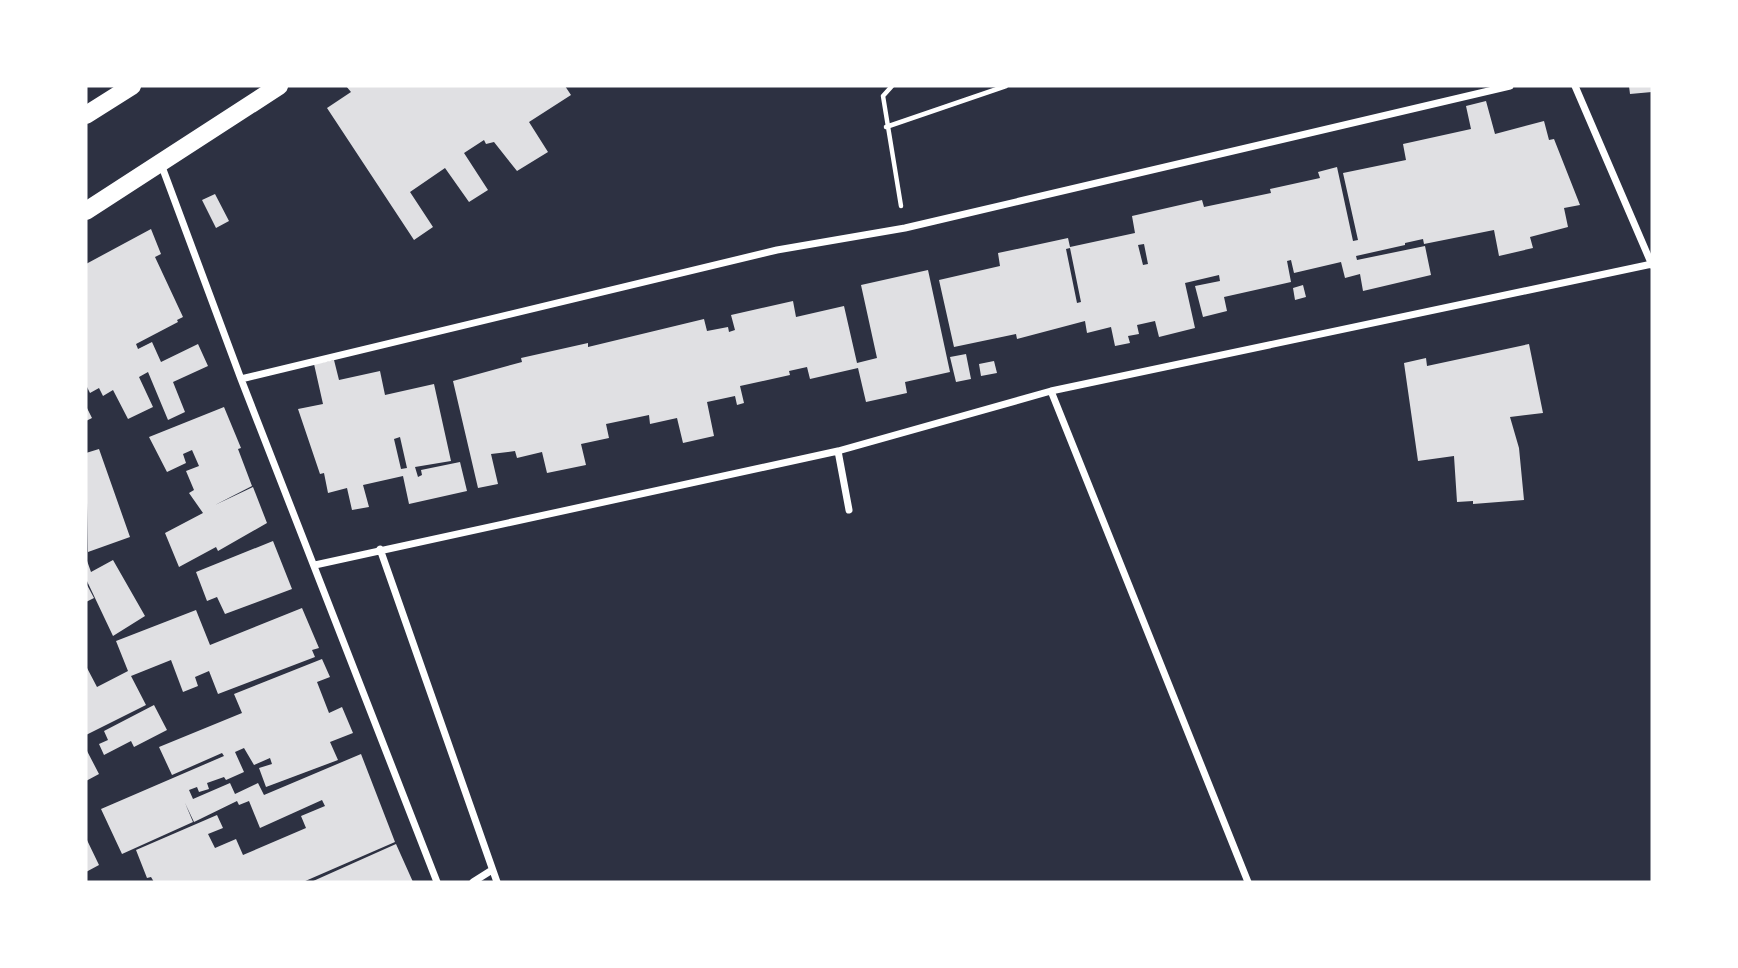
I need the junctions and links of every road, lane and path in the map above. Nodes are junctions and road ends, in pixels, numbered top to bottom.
1 (279, 86) edge
2 (892, 86) edge
3 (1006, 86) edge
4 (1510, 86) edge
5 (1575, 86) edge
6 (127, 87) edge
7 (86, 116) edge
8 (886, 127) junction
9 (161, 163) junction
10 (86, 211) edge
11 (905, 228) junction
12 (1652, 264) edge
13 (241, 379) junction
14 (1052, 391) junction
15 (838, 451) junction
16 (849, 510) dead end
17 (380, 549) junction
18 (316, 565) junction
19 (492, 870) junction
20 (437, 882) edge
21 (473, 882) edge
22 (496, 882) edge
23 (1248, 882) edge

1 - 9 main road
2 - 8 path
3 - 8 path
4 - 11 street
5 - 12 street
6 - 7 main road
8 - 11 path
9 - 10 main road
9 - 13 street
11 - 13 street
12 - 14 street
13 - 18 street
14 - 15 street
14 - 23 street
15 - 16 street
15 - 17 street
17 - 18 street
17 - 19 street
18 - 20 street
19 - 21 street
19 - 22 street

